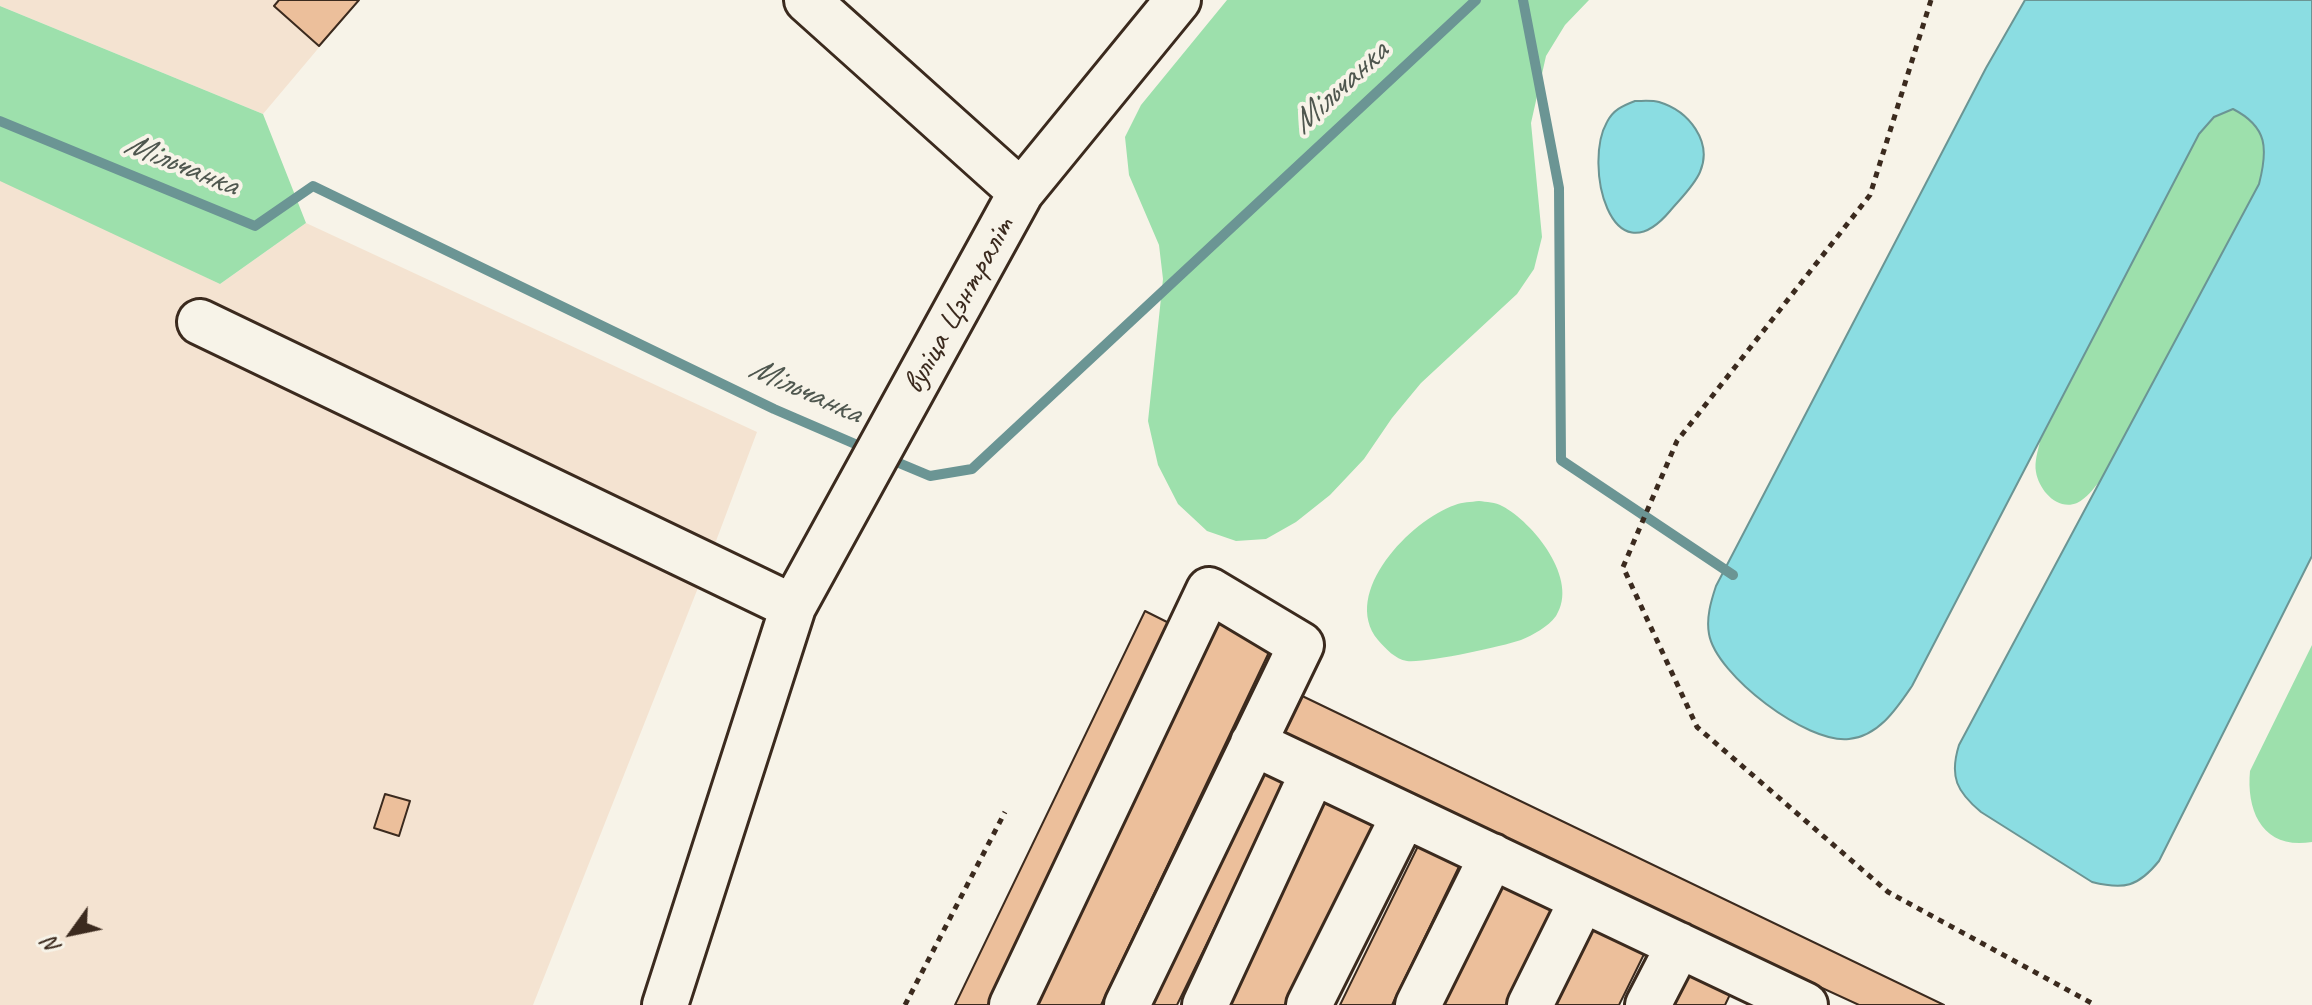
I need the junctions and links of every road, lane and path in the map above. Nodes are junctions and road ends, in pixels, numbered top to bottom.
1 (807, 0) edge
2 (1178, 0) edge
3 (1931, 0) edge
4 (1021, 192) junction
5 (200, 322) dead end
6 (793, 607) junction
7 (1253, 743) junction
8 (1313, 772) junction
9 (1005, 812) dead end
10 (1404, 815) junction
11 (1492, 856) junction
12 (1582, 900) junction
13 (1679, 945) junction
14 (1751, 994) edge
15 (665, 1005) edge
16 (905, 1005) edge
17 (1012, 1005) edge
18 (1127, 1005) edge
19 (1205, 1005) edge
20 (1309, 1005) edge
21 (1418, 1005) edge
22 (1530, 1005) edge
23 (1648, 1005) edge
24 (1805, 1005) edge
25 (2095, 1005) edge

1 - 4 street
2 - 4 street, вуліца Цэнтраліт
3 - 25 path
4 - 6 street, вуліца Цэнтраліт
5 - 6 street
6 - 15 street, вуліца Цэнтраліт
7 - 8 street
7 - 17 street
7 - 18 street
8 - 10 street
8 - 19 street
9 - 16 path
10 - 11 street
10 - 20 street
11 - 12 street
11 - 21 street
12 - 13 street
12 - 22 street
13 - 14 street
13 - 23 street
14 - 24 street

